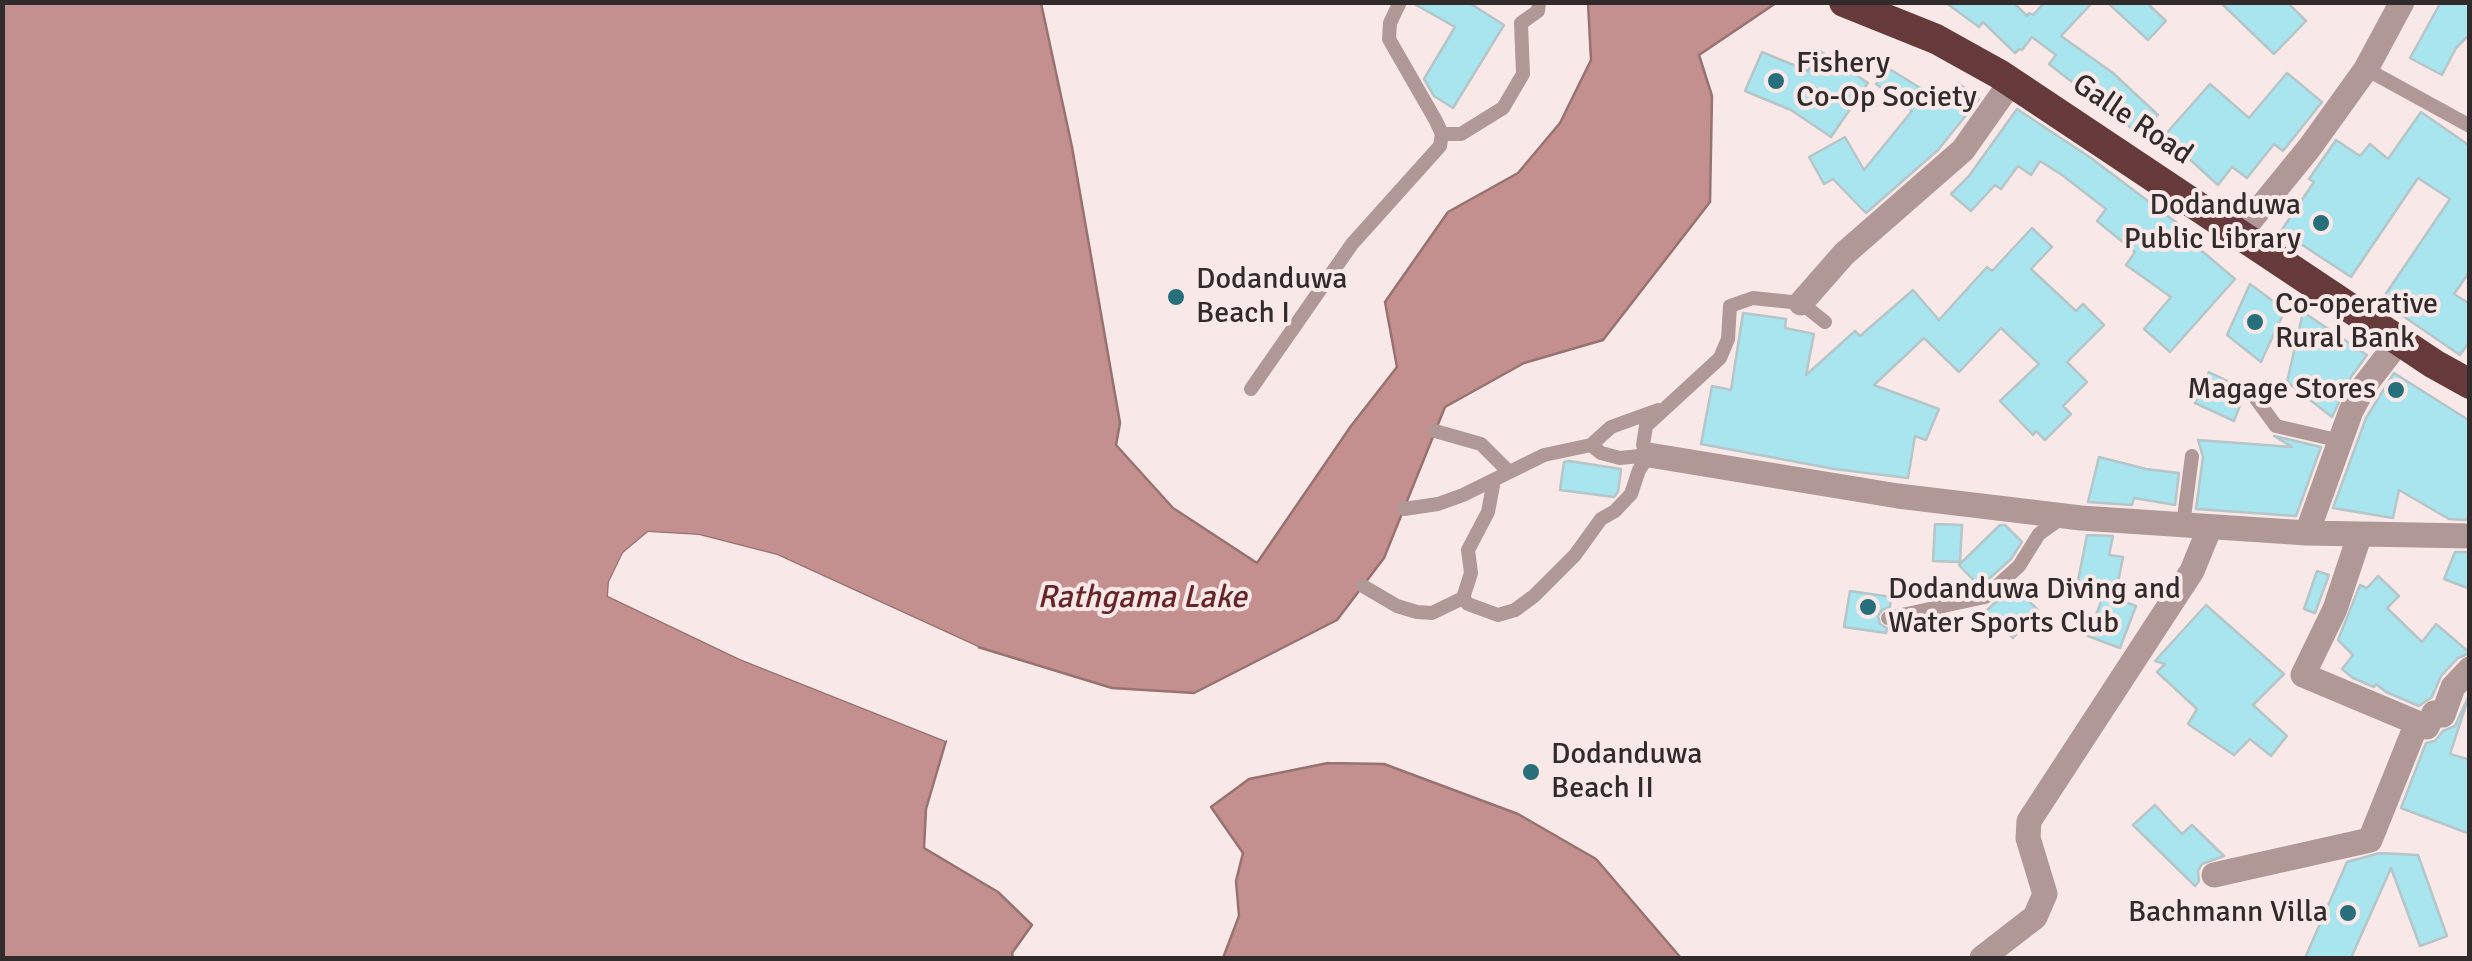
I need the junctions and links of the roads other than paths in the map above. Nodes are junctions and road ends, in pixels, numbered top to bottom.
1 (1400, 2) edge
2 (1539, 2) edge
3 (1844, 2) edge
4 (2402, 2) edge
5 (2366, 68) junction
6 (2011, 82) junction
7 (2470, 126) edge
8 (1442, 134) junction
9 (2240, 234) junction
10 (1802, 302) junction
11 (1825, 322) dead end
12 (2399, 341) junction
13 (2470, 384) edge
14 (1251, 389) dead end
15 (2254, 396) dead end
16 (1662, 409) junction
17 (1435, 431) dead end
18 (2341, 441) junction
19 (1591, 445) junction
20 (1649, 456) junction
21 (2192, 456) dead end
22 (1508, 471) junction
23 (1494, 480) junction
24 (1404, 509) dead end
25 (2065, 516) junction
26 (2183, 525) junction
27 (2210, 527) junction
28 (2307, 533) junction
29 (2360, 534) junction
30 (2470, 536) edge
31 (1363, 586) dead end
32 (1463, 598) junction
33 (1888, 618) dead end
34 (2470, 670) edge
35 (2417, 723) junction
36 (2214, 875) dead end
37 (1982, 958) edge

1 - 8 lane
2 - 8 lane
3 - 6 highway, Galle Road
4 - 5 street
5 - 7 lane
5 - 9 street
6 - 9 highway, Galle Road
6 - 10 street
8 - 14 lane
9 - 12 highway, Galle Road
10 - 11 lane
10 - 16 lane
12 - 13 highway, Galle Road
12 - 18 street
15 - 18 lane
16 - 19 lane
16 - 20 lane
17 - 22 lane
18 - 28 street
19 - 20 lane
19 - 22 lane
20 - 25 street
20 - 32 lane
21 - 26 lane
22 - 23 lane
23 - 24 lane
23 - 32 lane
25 - 26 street
25 - 33 lane
26 - 27 street
27 - 28 street
27 - 37 street
28 - 29 street
29 - 30 street
29 - 35 street
31 - 32 lane
34 - 35 street
35 - 36 street

